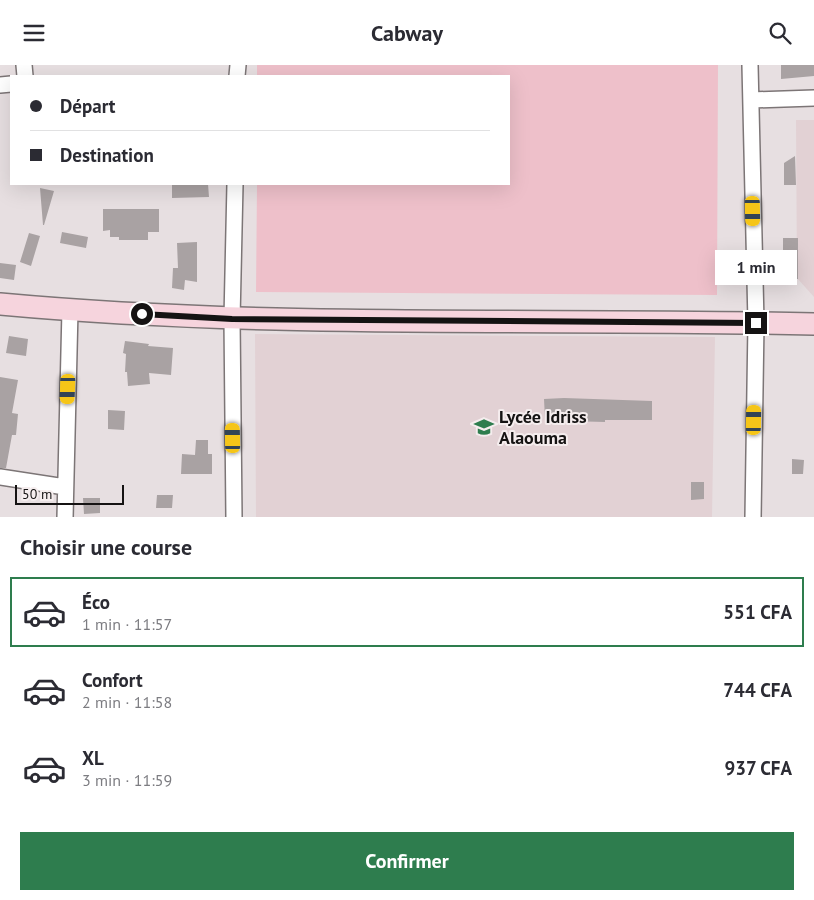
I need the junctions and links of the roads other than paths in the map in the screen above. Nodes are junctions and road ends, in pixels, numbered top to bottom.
1 (750, 65) edge
2 (814, 98) edge
3 (751, 100) junction
4 (235, 185) edge
5 (0, 303) edge
6 (70, 310) junction
7 (232, 319) junction
8 (756, 323) junction
9 (814, 324) edge
10 (0, 477) edge
11 (65, 487) junction
12 (65, 517) edge
13 (234, 517) edge
14 (753, 517) edge

1 - 3 street
2 - 3 street
3 - 8 street
4 - 7 street
5 - 6 street
6 - 7 street
6 - 11 street
7 - 8 street
7 - 13 street
8 - 9 street
8 - 14 street
10 - 11 street
11 - 12 street

